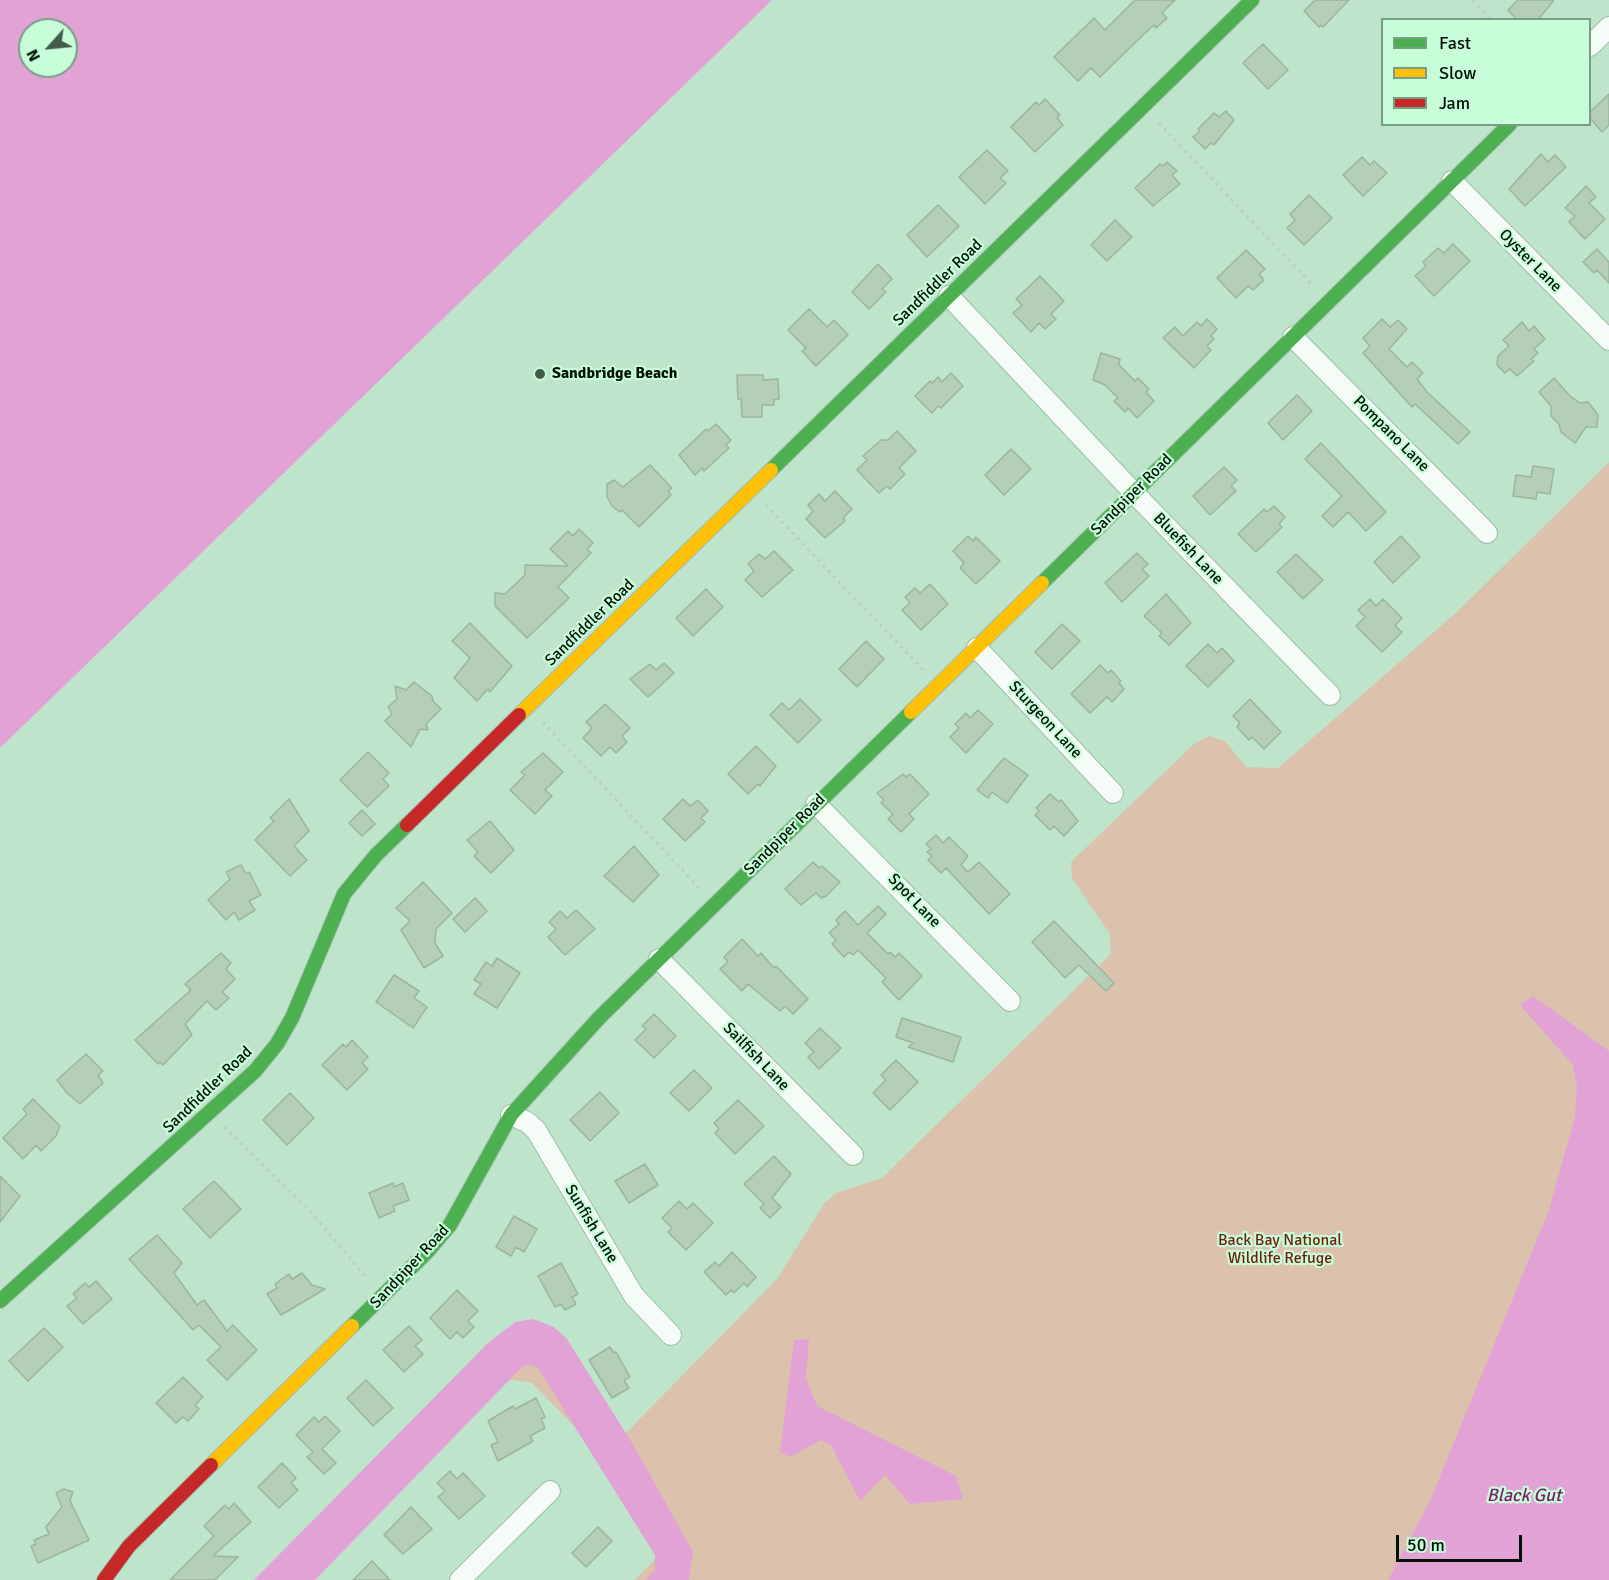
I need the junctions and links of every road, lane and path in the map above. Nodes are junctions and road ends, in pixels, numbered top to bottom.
1 (1252, 0) edge
2 (1472, 0) edge
3 (1489, 18) edge
4 (1609, 27) edge
5 (1591, 45) edge
6 (1143, 106) junction
7 (1508, 126) edge
8 (1452, 182) junction
9 (949, 296) junction
10 (1328, 302) junction
11 (1293, 337) junction
12 (1609, 340) edge
13 (751, 489) junction
14 (1134, 493) junction
15 (1487, 533) dead end
16 (977, 648) junction
17 (938, 685) junction
18 (1330, 695) dead end
19 (528, 706) junction
20 (1113, 793) dead end
21 (816, 804) junction
22 (715, 905) junction
23 (659, 959) junction
24 (1010, 1001) dead end
25 (210, 1113) junction
26 (511, 1115) junction
27 (853, 1155) dead end
28 (384, 1298) junction
29 (0, 1300) edge
30 (671, 1335) dead end
31 (550, 1491) dead end
32 (104, 1580) edge
33 (460, 1580) edge

1 - 6 street, Sandfiddler Road
2 - 3 path
4 - 5 street
6 - 9 street, Sandfiddler Road
6 - 10 path
7 - 8 street, Sandpiper Road
8 - 10 street, Sandpiper Road
8 - 12 street, Oyster Lane
9 - 13 street, Sandfiddler Road
9 - 14 street, Bluefish Lane
10 - 11 street, Sandpiper Road
11 - 14 street, Sandpiper Road
11 - 15 street, Pompano Lane
13 - 17 path
13 - 19 street, Sandfiddler Road
14 - 16 street, Sandpiper Road
14 - 18 street, Bluefish Lane
16 - 17 street, Sandpiper Road
16 - 20 street, Sturgeon Lane
17 - 21 street, Sandpiper Road
19 - 22 path
19 - 25 street, Sandfiddler Road
21 - 22 street, Sandpiper Road
21 - 24 street, Spot Lane
22 - 23 street, Sandpiper Road
23 - 26 street, Sandpiper Road
23 - 27 street, Sailfish Lane
25 - 28 path
25 - 29 street, Sandfiddler Road
26 - 28 street, Sandpiper Road
26 - 30 street, Sunfish Lane
28 - 32 street, Sandpiper Road
31 - 33 street

